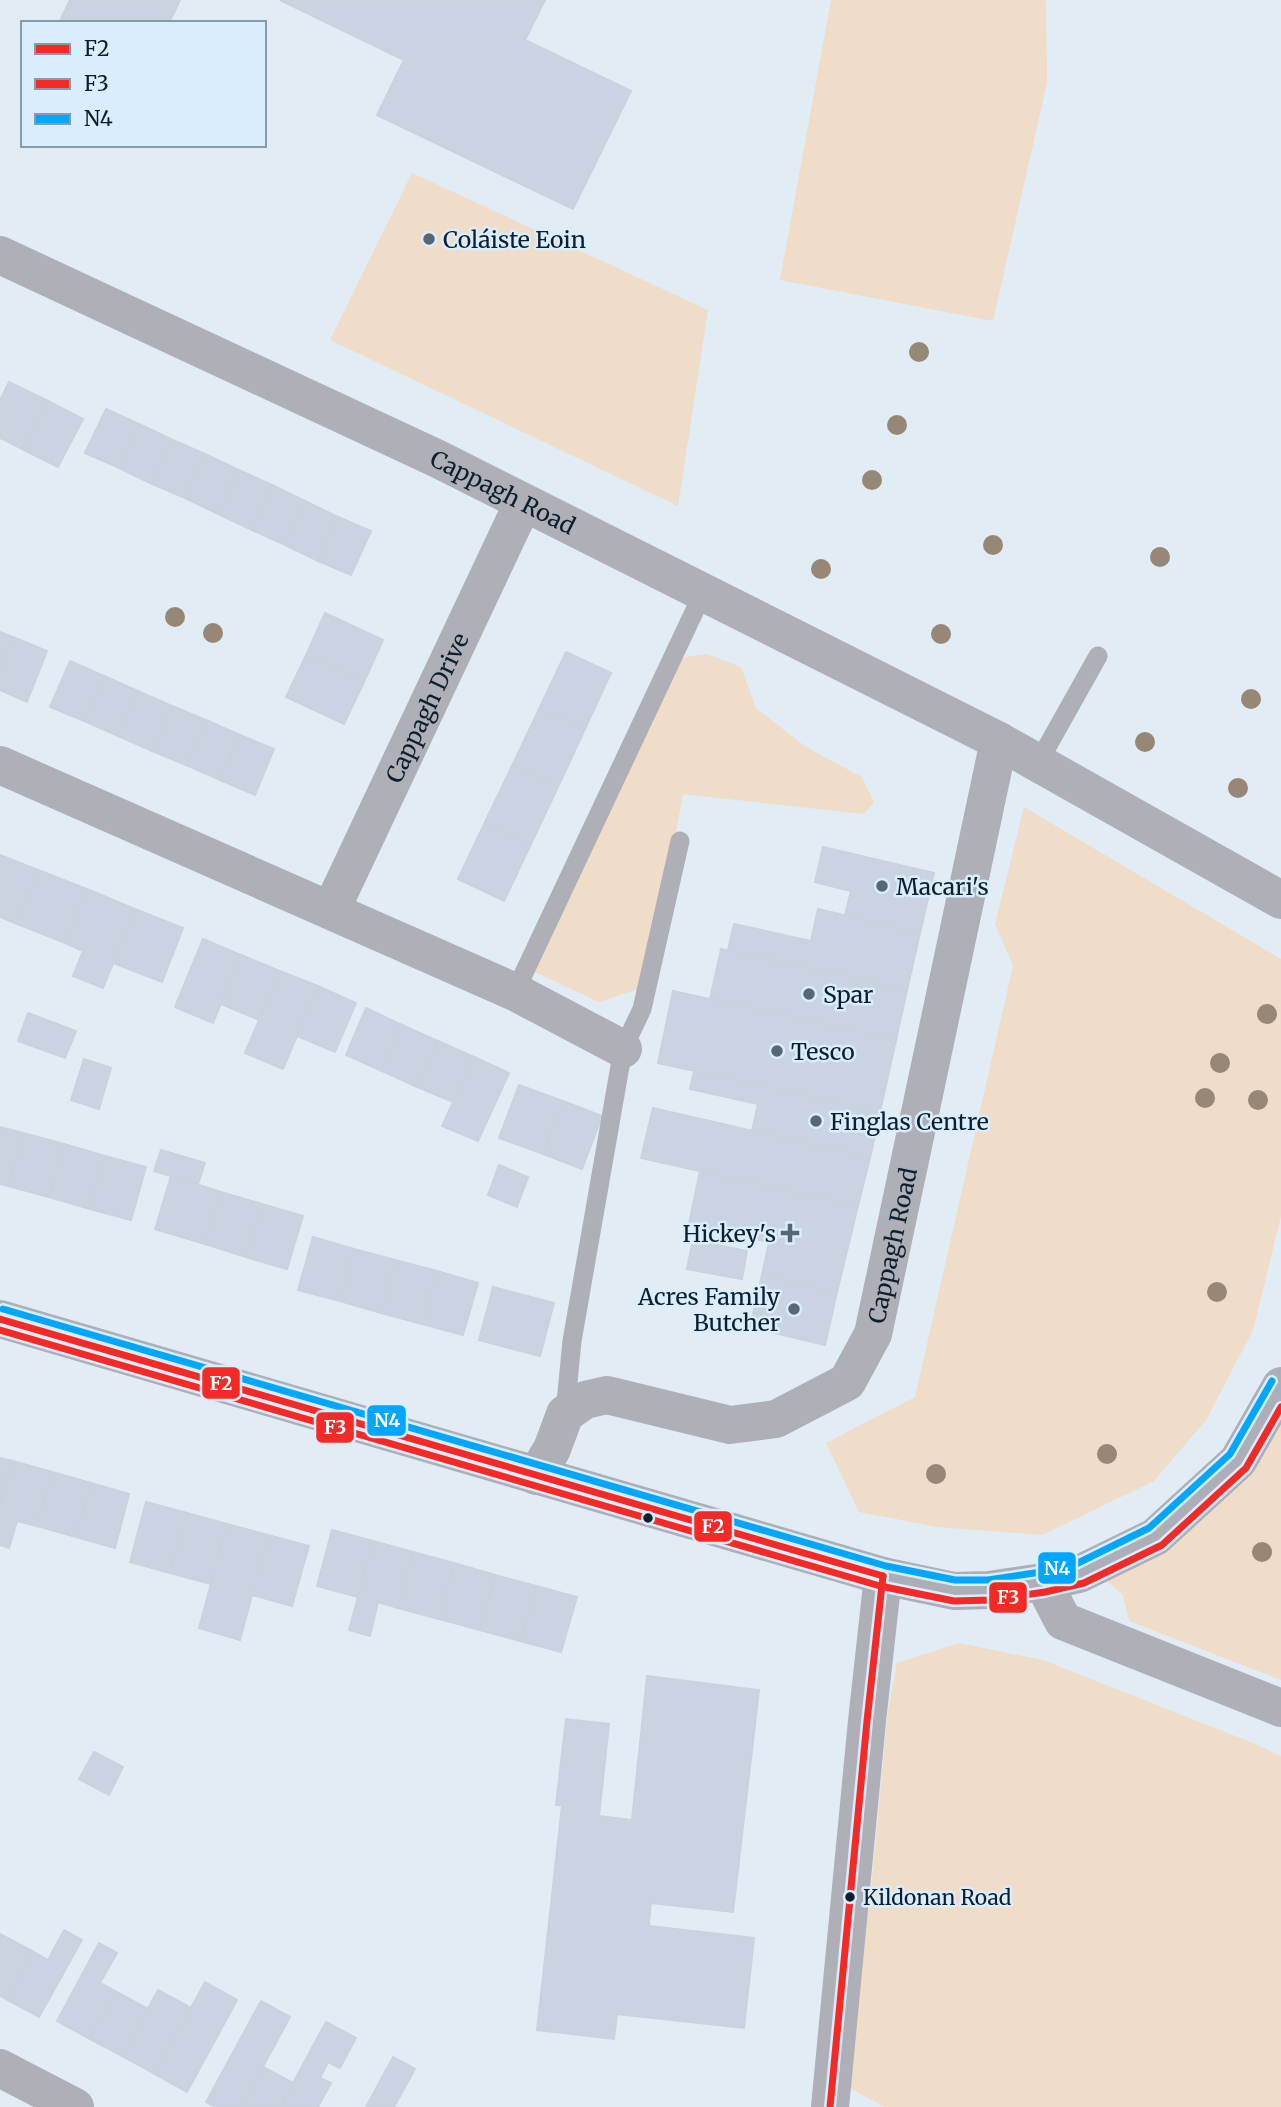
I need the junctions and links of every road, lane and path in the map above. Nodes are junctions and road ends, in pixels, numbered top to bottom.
1 (0, 255) edge
2 (523, 503) junction
3 (703, 593) junction
4 (1098, 656) dead end
5 (999, 741) junction
6 (1038, 763) junction
7 (0, 765) edge
8 (680, 841) dead end
9 (1281, 900) edge
10 (331, 910) junction
11 (515, 992) junction
12 (623, 1049) junction
13 (0, 1319) edge
14 (1281, 1386) edge
15 (565, 1414) junction
16 (536, 1476) junction
17 (883, 1576) junction
18 (1043, 1582) junction
19 (1281, 1708) edge
20 (0, 2068) edge
21 (75, 2107) edge
22 (830, 2107) edge

1 - 2 street, Cappagh Road
2 - 3 street, Cappagh Road
2 - 10 street, Cappagh Drive
3 - 5 street, Cappagh Road
3 - 11 lane
4 - 6 lane
5 - 6 street, Cappagh Road
5 - 15 street, Cappagh Road
6 - 9 street, Cappagh Road
7 - 10 street
8 - 12 lane
10 - 11 street
11 - 12 street
12 - 15 lane
13 - 16 main road
14 - 18 main road
15 - 16 street
16 - 17 main road
17 - 18 main road
17 - 22 street
18 - 19 street
20 - 21 street

